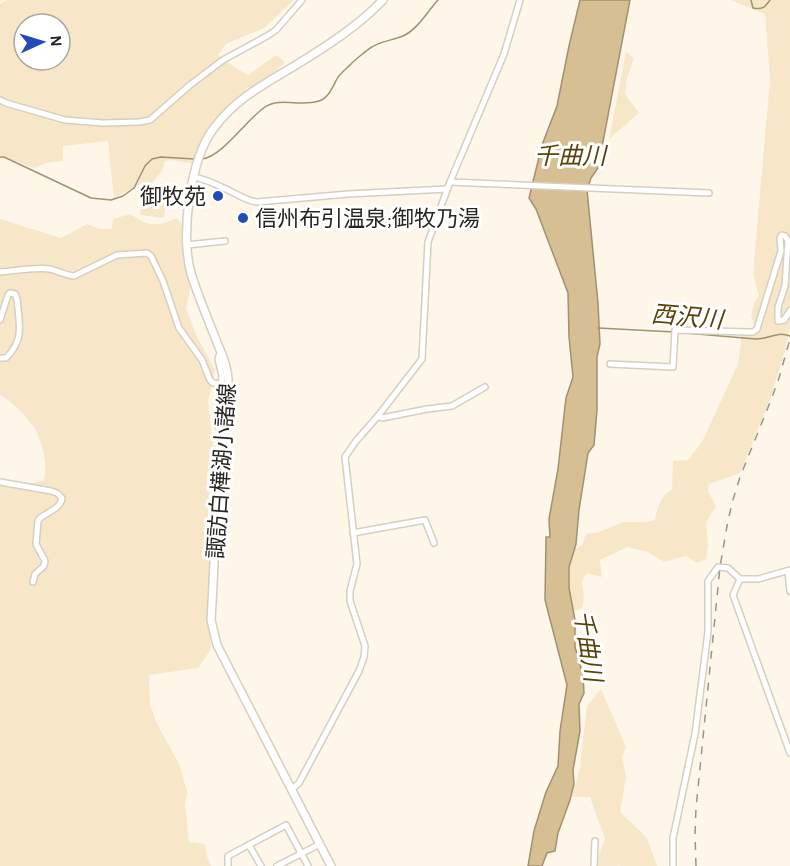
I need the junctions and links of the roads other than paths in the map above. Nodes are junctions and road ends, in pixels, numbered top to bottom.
1 (302, 0) edge
2 (383, 0) edge
3 (520, 0) edge
4 (0, 100) edge
5 (193, 177) junction
6 (450, 182) junction
7 (447, 189) junction
8 (709, 193) dead end
9 (225, 241) dead end
10 (187, 245) junction
11 (0, 272) edge
12 (790, 311) edge
13 (0, 320) edge
14 (220, 350) junction
15 (0, 358) edge
16 (610, 364) dead end
17 (221, 384) junction
18 (485, 387) dead end
19 (378, 417) junction
20 (221, 430) junction
21 (0, 482) edge
22 (353, 533) junction
23 (434, 543) dead end
24 (789, 571) edge
25 (740, 579) junction
26 (33, 582) dead end
27 (790, 591) edge
28 (790, 753) edge
29 (292, 789) junction
30 (595, 841) dead end
31 (249, 844) junction
32 (320, 844) junction
33 (302, 854) junction
34 (228, 866) edge
35 (261, 866) edge
36 (277, 866) edge
37 (308, 866) edge
38 (331, 866) edge
39 (594, 866) edge
40 (673, 866) edge

1 - 4 street
2 - 5 main road, 諏訪白樺湖小諸線
3 - 6 street
5 - 7 street
5 - 10 main road, 諏訪白樺湖小諸線
6 - 7 street
6 - 8 street
7 - 19 street
9 - 10 street
10 - 14 main road, 諏訪白樺湖小諸線
11 - 17 street
12 - 16 street
13 - 15 street
14 - 17 street
14 - 20 main road, 諏訪白樺湖小諸線
17 - 20 street
18 - 19 street
19 - 22 street
20 - 29 main road, 諏訪白樺湖小諸線
21 - 26 street
22 - 23 street
22 - 29 street
24 - 25 street
24 - 27 street
25 - 28 street
25 - 40 street
29 - 32 main road, 諏訪白樺湖小諸線
30 - 39 street
31 - 33 street
31 - 34 street
31 - 35 street
32 - 33 street
32 - 38 main road, 諏訪白樺湖小諸線
33 - 36 street
33 - 37 street

